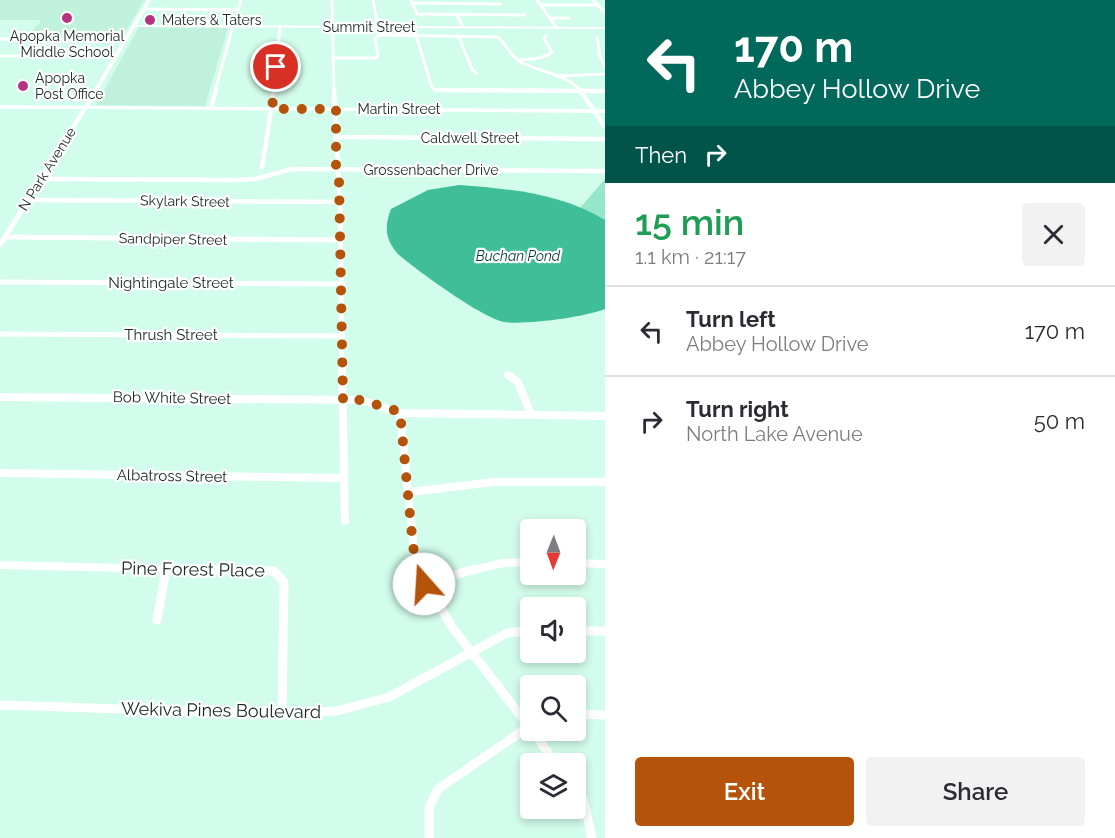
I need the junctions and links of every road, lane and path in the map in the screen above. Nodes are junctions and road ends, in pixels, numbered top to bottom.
1 (149, 0) edge
2 (242, 0) edge
3 (332, 0) edge
4 (373, 0) edge
5 (537, 0) edge
6 (593, 0) edge
7 (411, 2) edge
8 (500, 2) edge
9 (541, 5) junction
10 (598, 5) junction
11 (143, 9) junction
12 (605, 13) edge
13 (457, 15) junction
14 (509, 15) junction
15 (525, 15) dead end
16 (550, 18) junction
17 (569, 18) dead end
18 (134, 26) junction
19 (232, 26) junction
20 (280, 26) junction
21 (332, 27) junction
22 (378, 27) junction
23 (463, 27) junction
24 (557, 28) junction
25 (605, 28) edge
26 (416, 35) junction
27 (458, 36) junction
28 (546, 36) dead end
29 (597, 38) dead end
30 (0, 39) edge
31 (126, 40) junction
32 (0, 56) edge
33 (41, 56) dead end
34 (333, 58) junction
35 (518, 60) junction
36 (605, 66) edge
37 (476, 73) dead end
38 (605, 74) edge
39 (558, 76) junction
40 (581, 91) junction
41 (605, 91) edge
42 (0, 107) edge
43 (86, 107) junction
44 (211, 108) junction
45 (272, 109) junction
46 (336, 109) junction
47 (594, 111) junction
48 (605, 111) edge
49 (605, 127) edge
50 (335, 137) junction
51 (605, 139) edge
52 (262, 168) dead end
53 (336, 169) junction
54 (605, 171) edge
55 (42, 179) junction
56 (29, 200) junction
57 (340, 202) junction
58 (341, 240) junction
59 (2, 242) edge
60 (0, 282) edge
61 (342, 284) junction
62 (0, 334) edge
63 (343, 336) junction
64 (508, 375) dead end
65 (0, 397) edge
66 (343, 400) junction
67 (400, 412) junction
68 (531, 414) junction
69 (605, 416) edge
70 (0, 473) edge
71 (344, 478) junction
72 (605, 482) edge
73 (409, 492) junction
74 (345, 521) dead end
75 (520, 562) edge
76 (586, 563) edge
77 (605, 564) edge
78 (0, 565) edge
79 (166, 568) junction
80 (424, 584) junction
81 (157, 621) dead end
82 (520, 631) edge
83 (586, 631) edge
84 (605, 631) edge
85 (471, 651) junction
86 (0, 705) edge
87 (520, 713) edge
88 (282, 714) junction
89 (586, 714) edge
90 (605, 715) edge
91 (520, 734) edge
92 (586, 811) edge
93 (429, 838) edge
94 (592, 838) edge

1 - 11 street, N Park Avenue
2 - 11 street
3 - 21 street
4 - 22 street
5 - 9 street
6 - 10 street
7 - 8 street
7 - 13 street
8 - 14 street
9 - 10 street
9 - 16 street
10 - 12 street
11 - 18 street, N Park Avenue
13 - 14 street
13 - 23 street
14 - 15 street
16 - 17 street
16 - 24 street
18 - 19 street, Summit Street
18 - 31 street, N Park Avenue
19 - 20 street, Summit Street
19 - 44 street
20 - 21 street, Summit Street
20 - 45 street
21 - 22 street, Summit Street
21 - 34 street
22 - 23 street, Summit Street
23 - 24 street, Summit Street
24 - 25 street, Summit Street
26 - 27 street
26 - 34 street
26 - 40 street
27 - 35 street
27 - 37 street
28 - 35 street
29 - 36 street
30 - 31 street
31 - 43 street, N Park Avenue
32 - 33 street
34 - 46 street
35 - 39 street
38 - 39 street
39 - 40 street
40 - 41 street
40 - 47 street
42 - 43 street, Martin Street
43 - 44 street, Martin Street
43 - 55 street, N Park Avenue
44 - 45 street, Martin Street
45 - 46 street, Martin Street
45 - 52 street
46 - 47 street, Martin Street
46 - 50 street
47 - 48 street, Martin Street
47 - 49 street
50 - 51 street, Caldwell Street
50 - 53 street
53 - 54 street, Grossenbacher Drive
53 - 55 street, Grossenbacher Drive
53 - 57 street
55 - 56 street, N Park Avenue
56 - 57 street, Skylark Street
56 - 59 street, N Park Avenue
57 - 58 street
58 - 59 street, Sandpiper Street
58 - 61 street
60 - 61 street, Nightingale Street
61 - 63 street
62 - 63 street, Thrush Street
63 - 66 street
64 - 68 street
65 - 66 street, Bob White Street
66 - 67 street
66 - 71 street
67 - 68 street
67 - 73 street
68 - 69 street
70 - 71 street, Albatross Street
71 - 74 street
72 - 73 street
73 - 80 street
75 - 80 street
76 - 77 street
78 - 79 street, Pine Forest Place
79 - 81 street
79 - 88 street, Pine Forest Place
80 - 85 street
82 - 85 street, Wekiva Pines Boulevard
83 - 84 street
85 - 87 street
85 - 88 street, Wekiva Pines Boulevard
86 - 88 street, Wekiva Pines Boulevard
89 - 90 street
91 - 93 street
92 - 94 street

